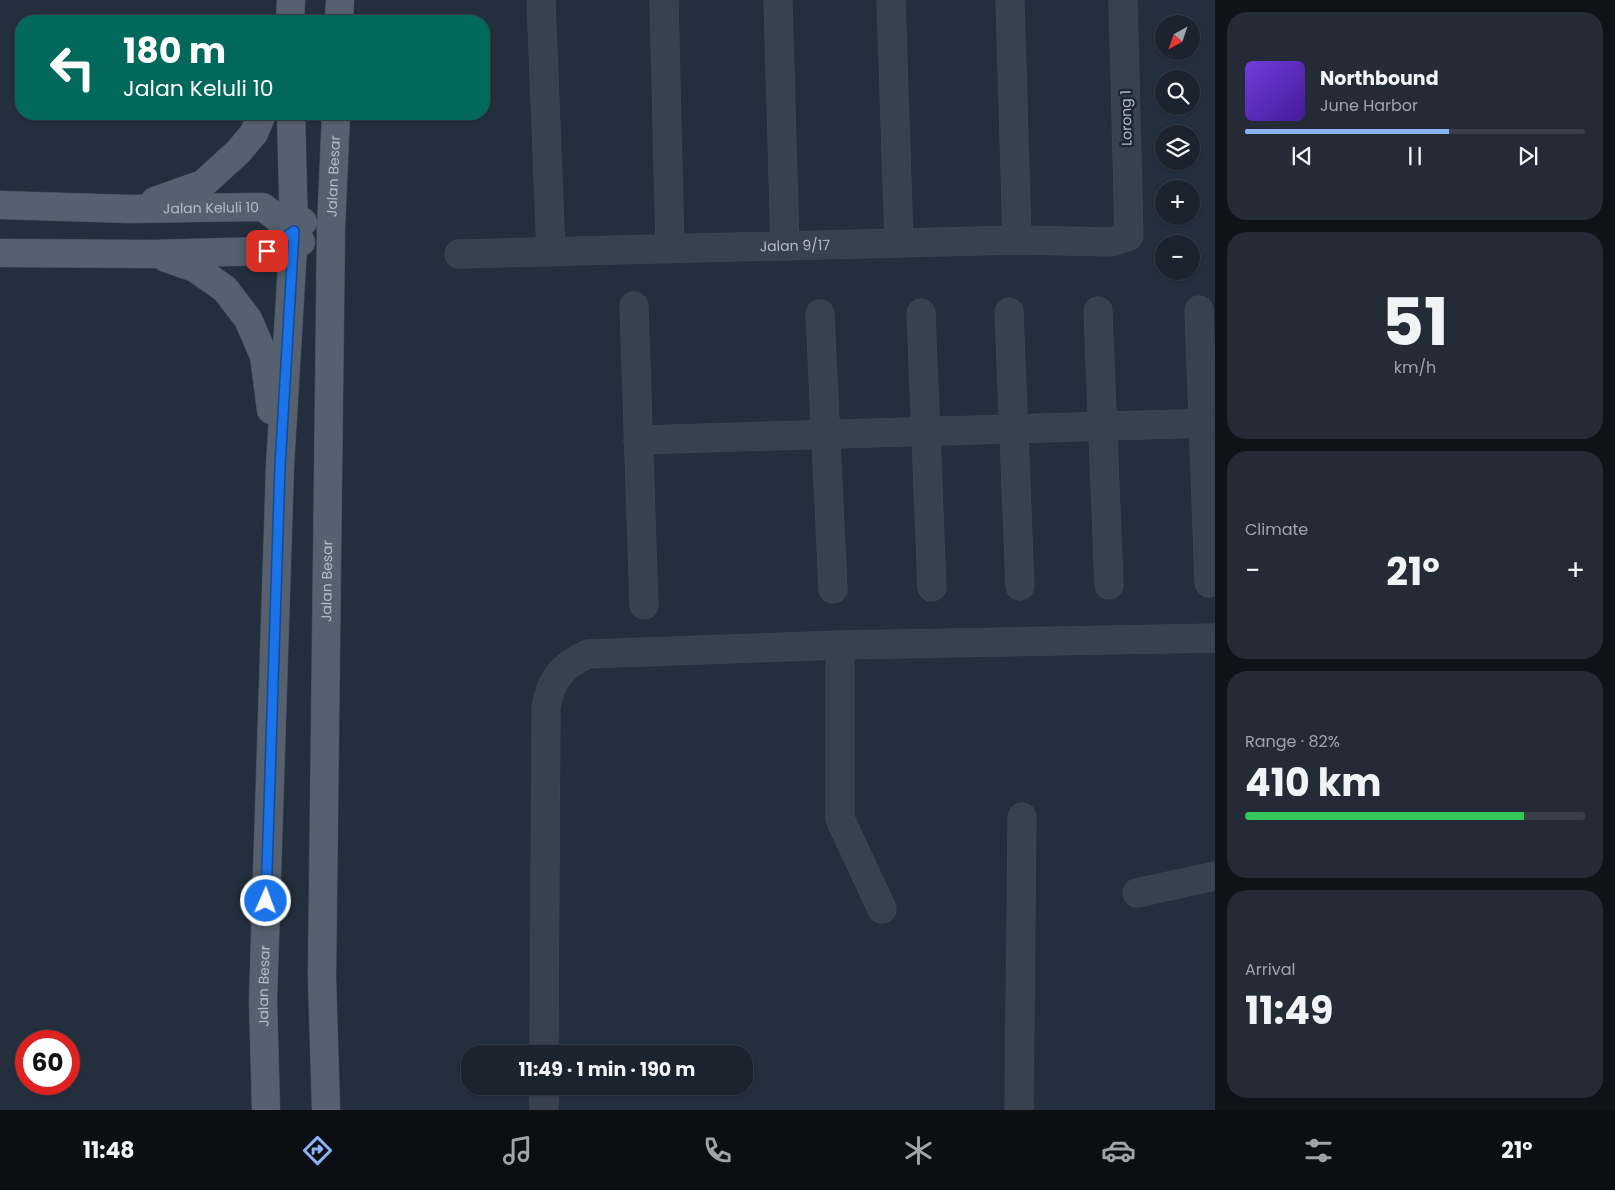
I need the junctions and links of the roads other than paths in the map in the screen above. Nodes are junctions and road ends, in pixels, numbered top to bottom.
1 (291, 0) edge
2 (340, 0) edge
3 (541, 0) edge
4 (664, 0) edge
5 (778, 0) edge
6 (891, 0) edge
7 (1010, 0) edge
8 (1123, 0) edge
9 (290, 15) edge
10 (339, 15) edge
11 (259, 120) edge
12 (291, 120) edge
13 (335, 120) edge
14 (336, 120) edge
15 (0, 204) edge
16 (132, 209) junction
17 (294, 231) junction
18 (1129, 236) joint
19 (1017, 240) junction
20 (898, 243) junction
21 (785, 246) junction
22 (670, 249) junction
23 (551, 252) junction
24 (0, 253) edge
25 (152, 254) junction
26 (460, 254) dead end
27 (634, 306) dead end
28 (1199, 310) dead end
29 (1098, 311) dead end
30 (1009, 312) dead end
31 (921, 313) dead end
32 (820, 314) dead end
33 (329, 365) junction
34 (1209, 424) edge
35 (1103, 427) junction
36 (1014, 429) junction
37 (926, 432) junction
38 (827, 435) junction
39 (638, 440) junction
40 (280, 466) junction
41 (1209, 584) dead end
42 (1109, 585) dead end
43 (1020, 586) dead end
44 (932, 587) dead end
45 (833, 589) dead end
46 (644, 605) dead end
47 (1215, 638) edge
48 (840, 645) junction
49 (1022, 817) dead end
50 (1215, 876) edge
51 (1137, 893) dead end
52 (882, 909) dead end
53 (544, 1045) edge
54 (544, 1095) edge
55 (266, 1110) edge
56 (326, 1110) edge
57 (544, 1110) edge
58 (1019, 1110) edge

1 - 9 main road
2 - 10 main road
3 - 23 street
4 - 22 street
5 - 21 street
6 - 20 street
7 - 19 street
8 - 18 street, Lorong 1
11 - 16 main road
12 - 17 main road, Jalan Besar
13 - 17 main road
14 - 33 main road, Jalan Besar
15 - 16 main road, Jalan Keluli 10
16 - 17 main road, Jalan Keluli 10
17 - 25 main road
17 - 33 main road, Jalan Keluli 10
17 - 40 main road, Jalan Besar
18 - 19 street, Jalan 9/17
19 - 20 street, Jalan 9/17
20 - 21 street, Jalan 9/17
21 - 22 street, Jalan 9/17
22 - 23 street, Jalan 9/17
23 - 26 street, Jalan 9/17
24 - 25 main road
25 - 40 main road
27 - 39 street
28 - 34 street
29 - 35 street
30 - 36 street
31 - 37 street
32 - 38 street
33 - 56 main road, Jalan Besar
34 - 35 street
34 - 41 street
35 - 36 street
35 - 42 street
36 - 37 street
36 - 43 street
37 - 38 street
37 - 44 street
38 - 39 street
38 - 45 street
39 - 46 street
40 - 55 main road, Jalan Besar
47 - 48 street
48 - 52 street
48 - 53 street
49 - 58 street
50 - 51 street
54 - 57 street

